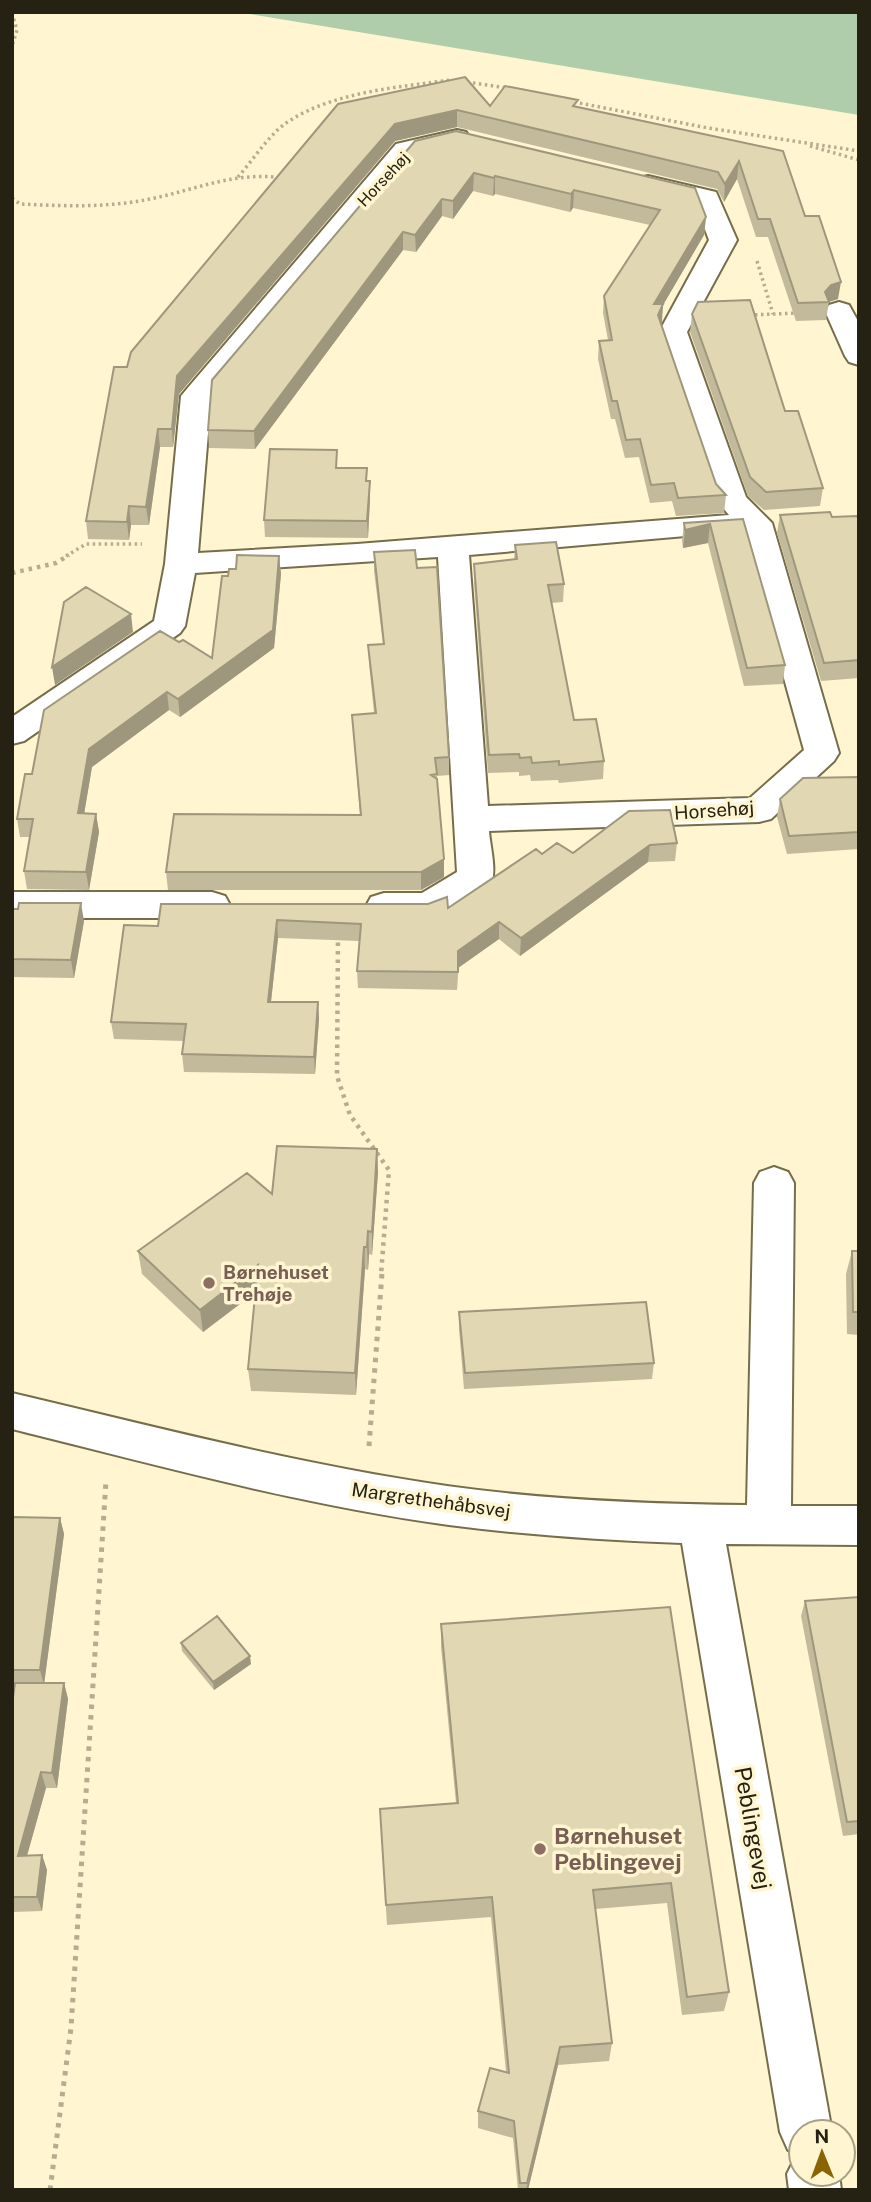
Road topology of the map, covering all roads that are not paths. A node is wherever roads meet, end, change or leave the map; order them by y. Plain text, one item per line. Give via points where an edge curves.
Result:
1 (482, 144) edge
2 (627, 179) edge
3 (839, 310) road end
4 (859, 356) edge
5 (769, 522) junction
6 (453, 545) junction
7 (181, 554) junction
8 (12, 733) edge
9 (471, 819) junction
10 (12, 905) edge
11 (243, 905) edge
12 (338, 906) edge
13 (774, 1183) dead end
14 (12, 1411) edge
15 (701, 1524) junction
16 (769, 1524) junction
17 (859, 1526) edge
18 (804, 2118) edge

1 - 7 street, Horsehøj via 456,138 405,150 196,396
2 - 5 street via 706,198 723,240 673,332 732,500
3 - 4 street
5 - 6 street
5 - 9 street, Horsehøj via 822,754 759,810
6 - 7 street via 357,554
6 - 9 street
7 - 8 street, Horsehøj via 169,626
9 - 12 street via 475,878 428,906
10 - 11 street
13 - 16 street
14 - 15 street, Margrethehåbsvej via 365,1492 510,1513
15 - 16 street, Margrethehåbsvej
15 - 18 street, Peblingevej
16 - 17 street, Margrethehåbsvej

